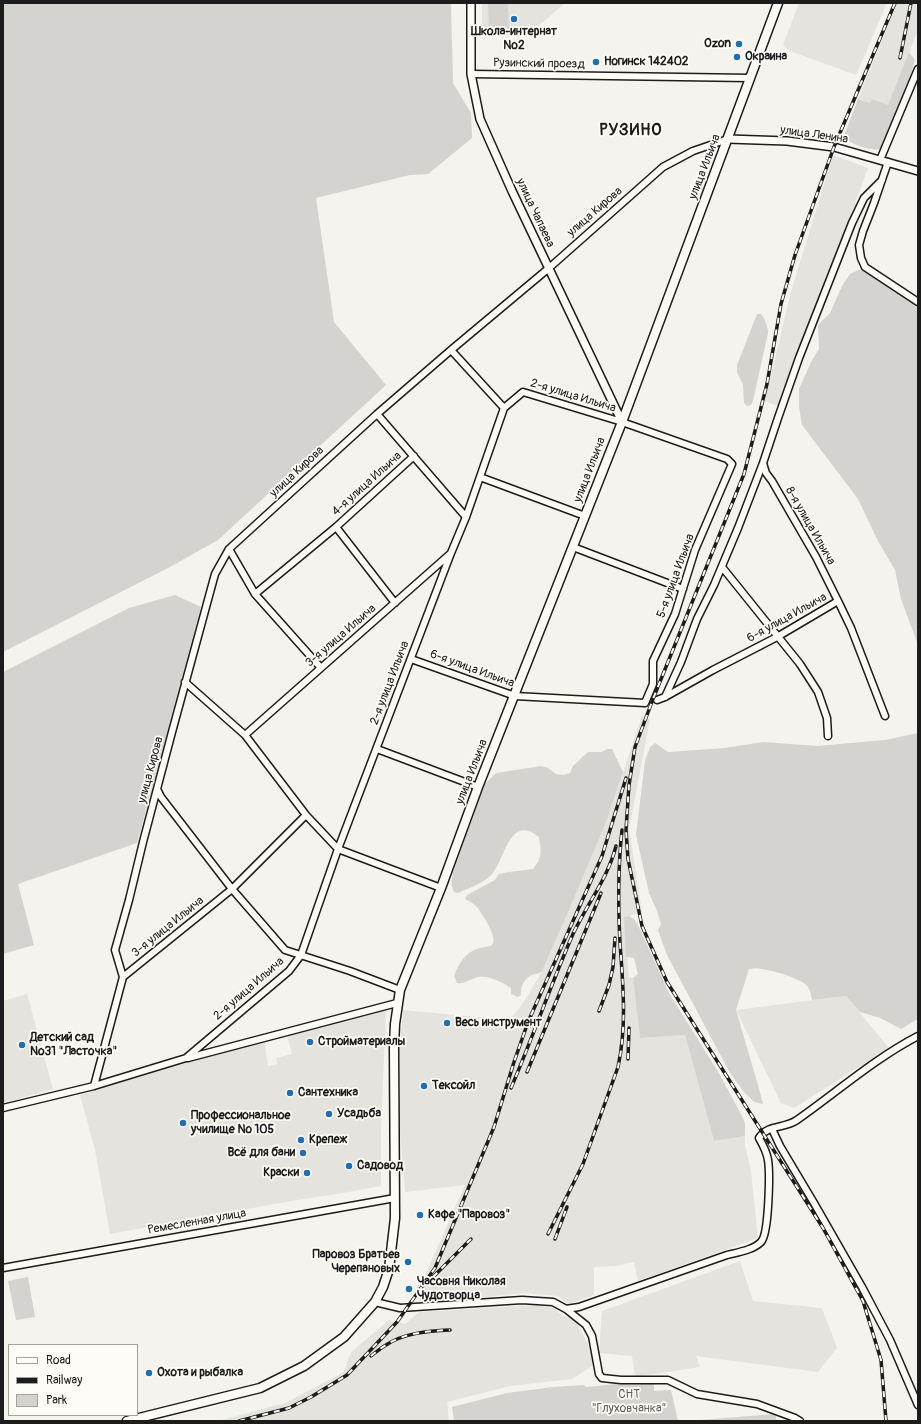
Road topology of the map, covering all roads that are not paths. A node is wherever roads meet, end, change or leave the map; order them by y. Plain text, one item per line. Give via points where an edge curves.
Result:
1 (471, 3) edge
2 (778, 3) edge
3 (918, 69) edge
4 (471, 74) junction
5 (750, 78) junction
6 (728, 139) junction
7 (884, 161) junction
8 (918, 171) edge
9 (882, 180) junction
10 (549, 268) junction
11 (918, 302) edge
12 (451, 350) junction
13 (504, 408) junction
14 (377, 414) junction
15 (622, 422) junction
16 (414, 456) junction
17 (727, 459) joint
18 (763, 463) junction
19 (480, 477) junction
20 (585, 516) junction
21 (466, 517) junction
22 (336, 527) junction
23 (573, 547) junction
24 (229, 549) junction
25 (452, 553) junction
26 (722, 567) junction
27 (683, 589) junction
28 (255, 594) junction
29 (838, 601) junction
30 (395, 603) junction
31 (777, 637) junction
32 (411, 659) junction
33 (321, 668) junction
34 (186, 682) junction
35 (515, 696) junction
36 (665, 697) junction
37 (657, 700) dead end
38 (645, 703) joint
39 (885, 716) dead end
40 (245, 735) junction
41 (828, 736) dead end
42 (377, 749) junction
43 (478, 787) junction
44 (157, 789) junction
45 (306, 815) junction
46 (338, 849) junction
47 (441, 888) junction
48 (232, 889) junction
49 (301, 955) junction
50 (123, 977) junction
51 (400, 990) junction
52 (397, 1003) junction
53 (918, 1036) edge
54 (186, 1058) junction
55 (94, 1086) junction
56 (3, 1108) edge
57 (772, 1129) junction
58 (395, 1198) junction
59 (3, 1268) edge
60 (375, 1302) junction
61 (566, 1309) junction
62 (918, 1405) edge
63 (127, 1421) edge
64 (800, 1421) edge

1 - 4 street, улица Чапаева
2 - 5 main road, улица Ильича
3 - 7 street
4 - 5 street, Рузинский проезд
4 - 10 street, улица Чапаева via 480,119
5 - 6 main road, улица Ильича
6 - 7 street, улица Ленина via 787,141 834,147
6 - 10 street, улица Кирова via 693,151 663,167
6 - 15 main road, улица Ильича
7 - 8 street, улица Ленина
7 - 9 street
9 - 11 street via 859,245 861,258 865,267
9 - 18 street via 864,198 852,223 797,365
10 - 12 street, улица Кирова
10 - 15 street, улица Чапаева
12 - 13 street
12 - 14 street, улица Кирова
13 - 15 street, 2-я улица Ильича via 523,392
13 - 19 street, 2-я улица Ильича
14 - 16 street, 4-я улица Ильича
14 - 24 street, улица Кирова
15 - 17 street, 2-я улица Ильича
15 - 20 main road, улица Ильича
16 - 21 street, 4-я улица Ильича
16 - 22 street, 4-я улица Ильича
17 - 27 street, 5-я улица Ильича via 732,464 696,550
18 - 26 street
18 - 29 street, 8-я улица Ильича via 766,473 816,557
19 - 20 street
19 - 21 street, 2-я улица Ильича
20 - 23 main road, улица Ильича
21 - 25 street, 2-я улица Ильича
22 - 28 street, 4-я улица Ильича
22 - 30 street, 4-я улица Ильича
23 - 27 street
23 - 35 main road, улица Ильича
24 - 28 street
24 - 34 street, улица Кирова via 215,574
25 - 30 street, 3-я улица Ильича
25 - 32 street, 2-я улица Ильича
26 - 31 street
26 - 36 street via 697,619
27 - 38 street, 5-я улица Ильича via 654,661 653,684
28 - 33 street
29 - 31 street, 6-я улица Ильича
29 - 39 street, 6-я улица Ильича
30 - 33 street, 3-я улица Ильича
31 - 36 street, 6-я улица Ильича
31 - 41 street via 800,664 818,692 826,718
32 - 35 street, 6-я улица Ильича
32 - 42 street, 2-я улица Ильича
33 - 40 street, 3-я улица Ильича
34 - 40 street
34 - 44 street, улица Кирова
35 - 38 street, 6-я улица Ильича
35 - 43 main road, улица Ильича
36 - 37 street, 6-я улица Ильича
40 - 45 street
42 - 43 street
42 - 46 street, 2-я улица Ильича
43 - 47 main road, улица Ильича
44 - 48 street
44 - 50 street, улица Кирова via 115,950
45 - 46 street
45 - 48 street, 3-я улица Ильича
46 - 47 street
46 - 49 street, 2-я улица Ильича
47 - 51 main road, улица Ильича
48 - 49 street via 285,950
48 - 50 street, 3-я улица Ильича
49 - 51 street
49 - 54 street, 2-я улица Ильича via 289,971
50 - 55 street
51 - 52 main road, улица Ильича
52 - 54 street
52 - 58 main road, улица Ильича via 394,1047
53 - 57 street via 898,1047 794,1122
54 - 55 street, 2-я улица Ильича
55 - 56 street, 2-я улица Ильича
57 - 61 street via 764,1131 759,1138 768,1161 769,1196 766,1230 762,1241 752,1248
57 - 62 street via 865,1292 903,1368
58 - 59 street, Ремесленная улица
58 - 60 main road, улица Ильича via 389,1269
60 - 61 street via 400,1308 522,1300 553,1302
60 - 63 main road, улица Ильича via 344,1336 310,1362 260,1388
61 - 64 street via 586,1325 592,1336 602,1378 668,1380 697,1394 757,1404

